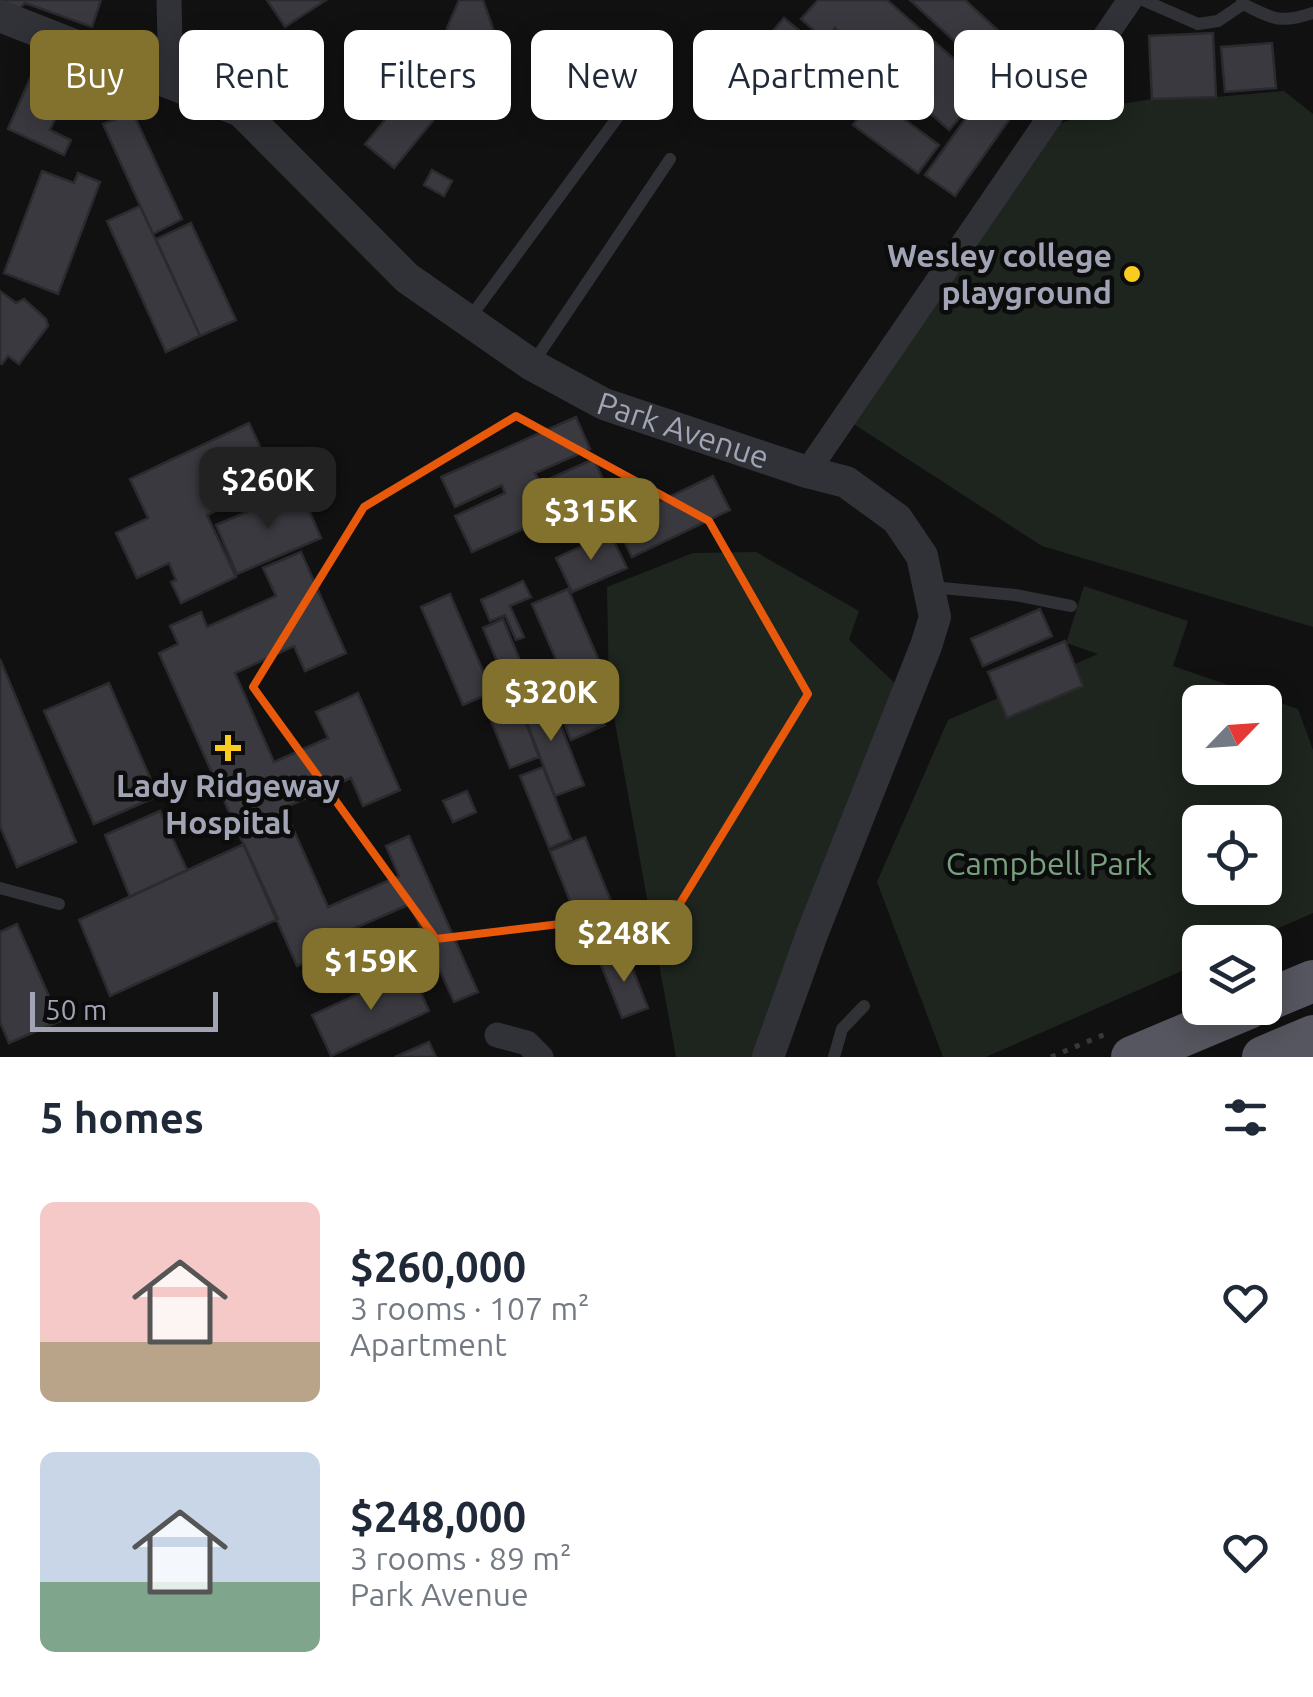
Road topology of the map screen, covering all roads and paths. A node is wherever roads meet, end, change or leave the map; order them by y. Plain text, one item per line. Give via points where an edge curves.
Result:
1 (169, 0) edge
2 (1130, 0) edge
3 (1143, 0) edge
4 (1242, 2) edge
5 (1313, 13) edge
6 (0, 16) edge
7 (171, 84) junction
8 (616, 120) edge
9 (670, 159) dead end
10 (468, 322) junction
11 (532, 366) junction
12 (807, 472) junction
13 (930, 586) junction
14 (1071, 606) dead end
15 (0, 888) edge
16 (59, 904) dead end
17 (1313, 981) edge
18 (1282, 994) edge
19 (864, 1006) dead end
20 (1209, 1025) edge
21 (496, 1034) dead end
22 (1313, 1036) edge
23 (541, 1057) edge
24 (768, 1057) edge
25 (834, 1057) edge
26 (1132, 1057) edge
27 (1263, 1057) edge

1 - 7 street
2 - 12 street
3 - 4 lane via 1198,24 1218,22
4 - 5 lane via 1272,19
6 - 7 street, Park Avenue
7 - 10 street, Park Avenue via 241,110 407,278
8 - 10 lane
9 - 11 lane
10 - 11 street, Park Avenue
11 - 12 street, Park Avenue via 604,404
12 - 13 street, Park Avenue via 846,482 898,519 922,556
13 - 14 lane
13 - 24 street, Park Avenue via 936,617
15 - 16 lane
17 - 18 highway
19 - 25 lane via 842,1029
20 - 26 highway
21 - 23 street via 527,1043
22 - 27 highway

